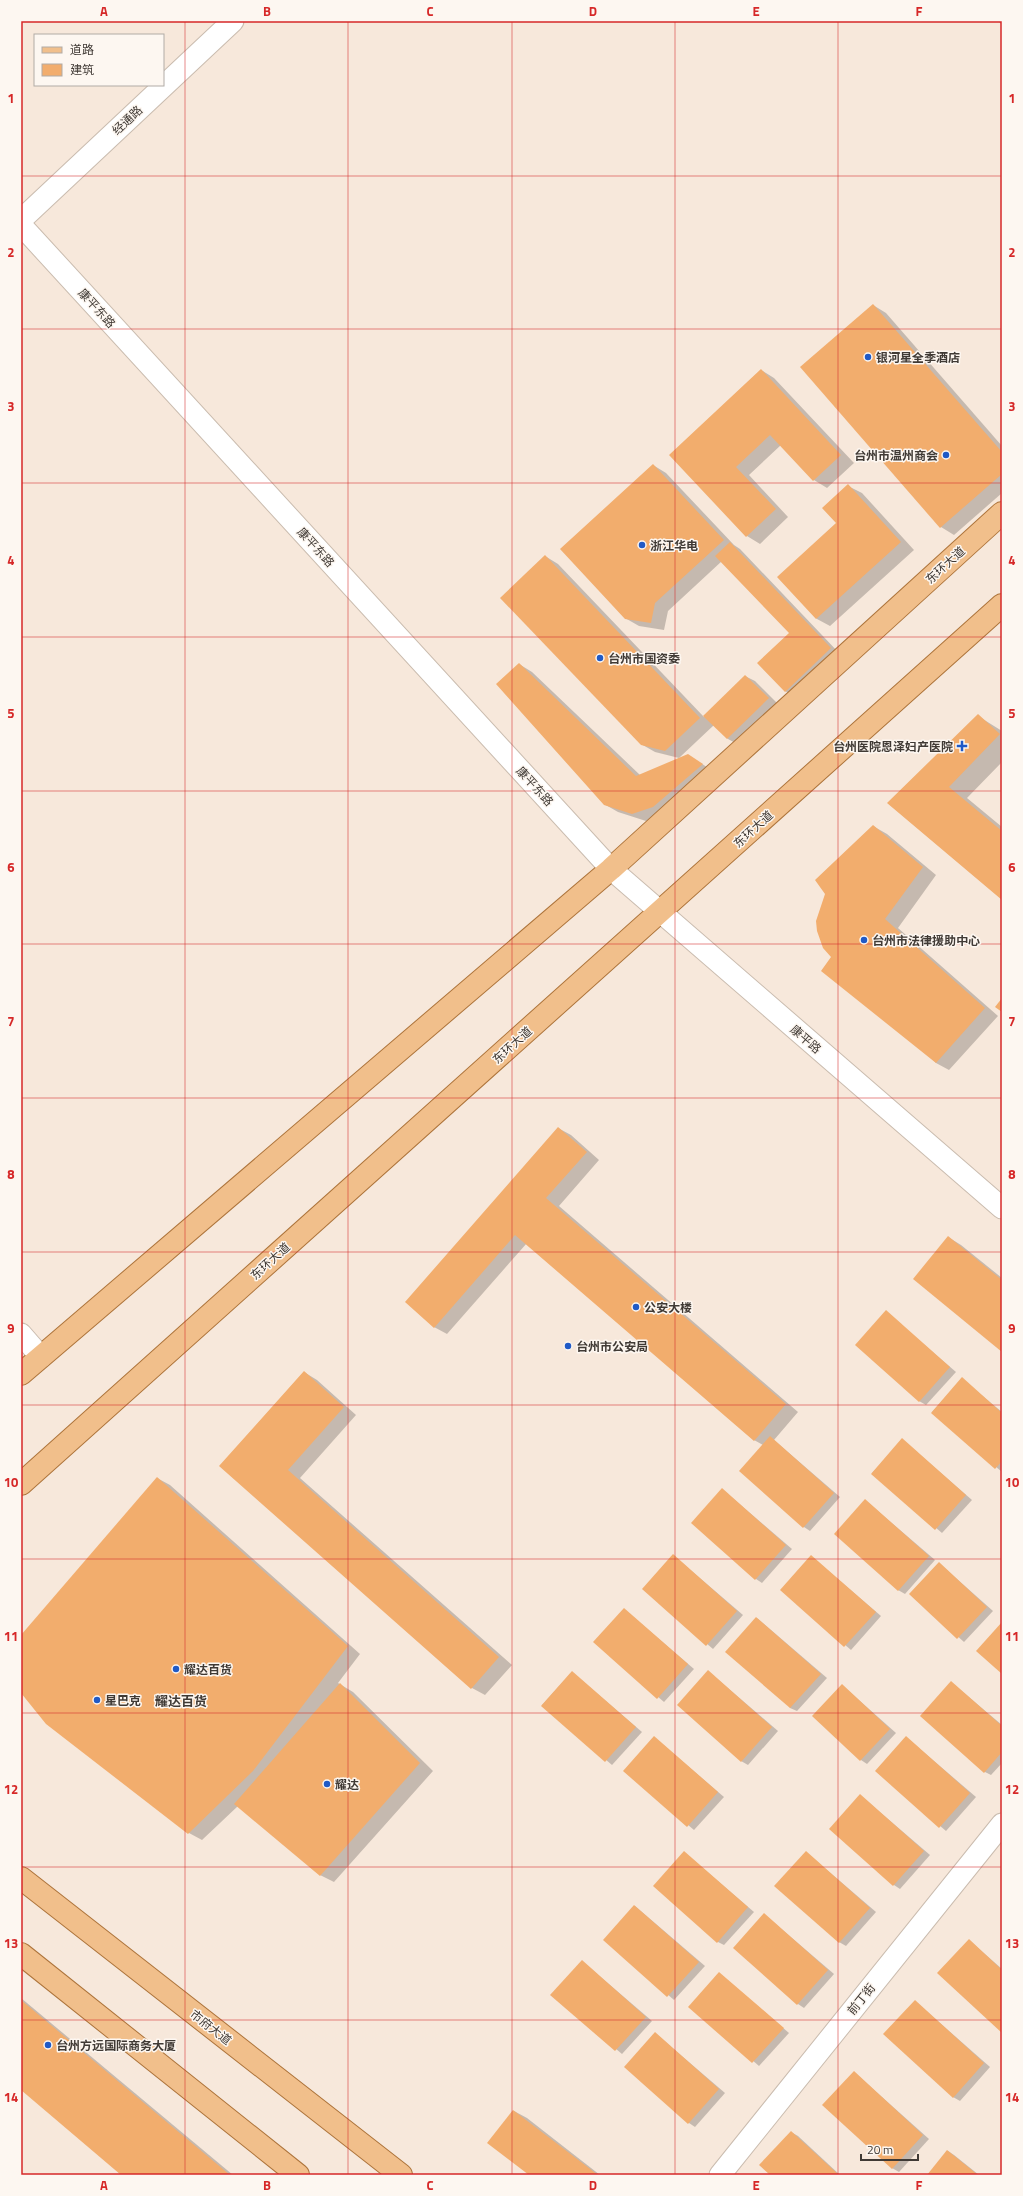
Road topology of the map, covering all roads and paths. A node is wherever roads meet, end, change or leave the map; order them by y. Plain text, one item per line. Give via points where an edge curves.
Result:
1 (233, 21) edge
2 (164, 86) edge
3 (164, 86) edge
4 (21, 220) edge
5 (21, 225) edge
6 (1002, 513) edge
7 (1002, 605) edge
8 (611, 869) junction
9 (660, 912) junction
10 (1002, 1208) edge
11 (21, 1334) edge
12 (41, 1357) junction
13 (21, 1374) edge
14 (21, 1484) edge
15 (1002, 1824) edge
16 (21, 1878) edge
17 (21, 1954) edge
18 (298, 2175) edge
19 (401, 2175) edge
20 (720, 2175) edge

1 - 2 street, 经通路
3 - 4 street, 经通路
5 - 8 street, 康平东路
6 - 8 main road, 东环大道
7 - 9 main road, 东环大道
8 - 9 street, 康平路
8 - 12 main road, 东环大道
9 - 10 street, 康平路
9 - 14 main road, 东环大道
11 - 12 street
12 - 13 main road, 东环大道
15 - 20 street, 前丁街
16 - 19 main road, 市府大道
17 - 18 main road

